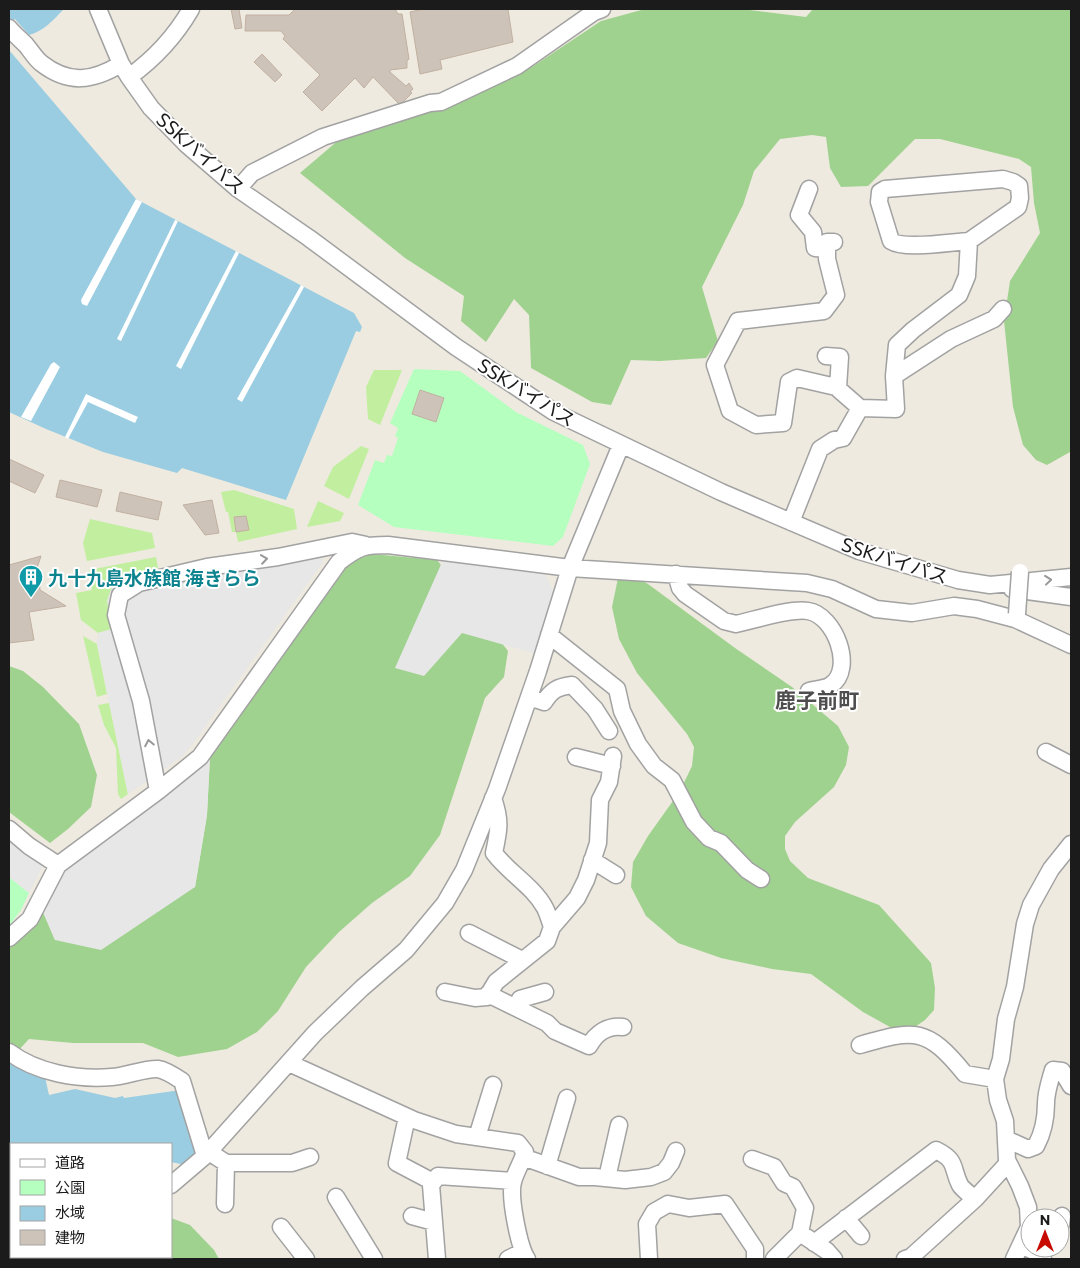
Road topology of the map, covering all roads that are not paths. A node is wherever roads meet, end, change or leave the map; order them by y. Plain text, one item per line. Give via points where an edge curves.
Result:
1 (98, 9) edge
2 (192, 9) edge
3 (602, 9) edge
4 (9, 28) edge
5 (125, 70) junction
6 (238, 189) junction
7 (809, 189) dead end
8 (969, 241) junction
9 (1002, 309) dead end
10 (826, 356) dead end
11 (894, 376) junction
12 (838, 388) junction
13 (860, 408) junction
14 (621, 445) junction
15 (791, 522) junction
16 (368, 545) junction
17 (312, 550) junction
18 (339, 562) junction
19 (570, 568) junction
20 (1020, 572) dead end
21 (676, 574) junction
22 (1071, 578) edge
23 (990, 585) junction
24 (1071, 597) edge
25 (1016, 617) junction
26 (549, 636) junction
27 (1071, 645) edge
28 (809, 691) dead end
29 (529, 697) junction
30 (609, 731) dead end
31 (1046, 752) dead end
32 (576, 757) dead end
33 (1071, 765) edge
34 (158, 791) junction
35 (493, 798) junction
36 (9, 829) edge
37 (1071, 844) edge
38 (592, 860) junction
39 (58, 865) junction
40 (616, 875) dead end
41 (761, 879) dead end
42 (552, 927) junction
43 (469, 933) dead end
44 (9, 938) edge
45 (522, 960) junction
46 (491, 990) junction
47 (445, 992) dead end
48 (545, 992) dead end
49 (623, 1027) dead end
50 (860, 1045) dead end
51 (9, 1052) edge
52 (289, 1063) junction
53 (994, 1079) junction
54 (493, 1085) dead end
55 (1071, 1086) edge
56 (567, 1098) dead end
57 (407, 1117) junction
58 (619, 1125) dead end
59 (476, 1137) junction
60 (1006, 1139) junction
61 (676, 1151) dead end
62 (207, 1154) junction
63 (523, 1157) junction
64 (752, 1159) dead end
65 (226, 1163) junction
66 (304, 1163) dead end
67 (1008, 1163) junction
68 (546, 1166) junction
69 (174, 1178) edge
70 (607, 1178) junction
71 (433, 1182) junction
72 (513, 1182) junction
73 (336, 1197) dead end
74 (975, 1198) junction
75 (225, 1204) dead end
76 (1028, 1208) edge
77 (412, 1216) dead end
78 (846, 1218) junction
79 (434, 1222) junction
80 (280, 1227) dead end
81 (800, 1233) junction
82 (861, 1236) dead end
83 (814, 1243) junction
84 (519, 1257) edge
85 (306, 1259) edge
86 (374, 1259) edge
87 (437, 1259) edge
88 (649, 1259) edge
89 (755, 1259) edge
90 (774, 1259) edge
91 (834, 1259) edge
92 (905, 1259) edge

1 - 5 street, SSKバイパス
2 - 5 street via 145,65
3 - 6 street via 517,66 441,102 323,137 252,173
4 - 5 street via 40,62 70,78 88,78
5 - 6 street, SSKバイパス via 151,108
6 - 14 street, SSKバイパス via 456,347 554,412
7 - 12 street via 799,215 813,232 815,248 831,246 827,259 836,295 824,311 738,321 715,365 730,411 756,425 783,423 789,382 796,378
8 - 8 street via 1018,207 1019,186 1003,179 880,192 879,202 891,241 896,244
8 - 11 street via 967,276 959,295 897,345
9 - 11 street via 994,319 951,339
10 - 12 street via 840,356
11 - 13 street via 896,409
12 - 13 street
13 - 15 street via 843,438 820,449
14 - 15 street, SSKバイパス
14 - 19 street
15 - 23 street, SSKバイパス via 859,551 958,580
16 - 17 street via 352,542
16 - 18 street
16 - 19 street
17 - 18 street
34 -> 17 street via 141,701 116,615 120,595 139,583 198,569
18 - 34 street via 200,757
19 - 21 street
19 - 26 street
20 - 25 street, bridge
21 - 25 street via 806,584 832,589 876,609 912,614 954,606
21 - 28 street via 685,594 731,624 795,611 822,616 830,624 841,648 842,664 831,685
23 -> 22 street, SSKバイパス
23 - 24 street
25 - 27 street
26 - 29 street
26 - 41 street via 617,689 622,711 638,744 654,766 672,780 694,822
29 - 30 street via 544,702 551,692 572,685 595,709
29 - 35 street
31 - 33 street
32 - 38 street via 612,761 609,782 600,800 598,843
34 - 39 street
35 - 42 street via 499,816 494,853 527,885 545,908
35 - 52 street via 464,870 444,903 406,950 315,1033
36 - 39 street
37 - 53 street via 1051,868 1031,905 1006,1019 1001,1059
38 - 40 street
38 - 42 street via 577,898
39 - 44 street via 30,919
42 - 45 street via 547,941
43 - 45 street
45 - 46 street
46 - 47 street via 487,997 475,998
46 - 48 street via 524,1001
46 - 49 street via 555,1031 589,1046 594,1036 614,1026
50 - 53 street via 891,1036 922,1036 933,1040 965,1074
51 - 62 street via 22,1062 84,1078 159,1069 182,1081
52 - 57 street
52 - 62 street
53 - 60 street via 1006,1121
54 - 59 street
55 - 60 street via 1062,1071 1053,1070 1047,1110 1036,1146 1028,1149
56 - 68 street
57 - 59 street via 456,1134
57 - 71 street via 397,1163
58 - 70 street
59 - 63 street via 518,1144 525,1152
60 - 67 street
61 - 70 street via 664,1172 625,1180
62 - 65 street
62 - 69 street
63 - 68 street
63 - 72 street
64 - 81 street via 774,1167 784,1183 793,1187 805,1208
65 - 66 street
65 - 75 street
67 - 74 street
67 - 76 street
68 - 70 street via 579,1178
71 - 72 street via 438,1176
71 - 79 street
72 - 84 street via 512,1201
73 - 86 street
74 - 78 street via 961,1186 954,1164 947,1155 936,1150
74 - 92 street
77 - 79 street
78 - 82 street
78 - 83 street
79 - 87 street
80 - 85 street
81 - 83 street
81 - 90 street
83 - 91 street
88 - 89 street via 646,1224 654,1212 668,1204 689,1208 725,1204 755,1249

